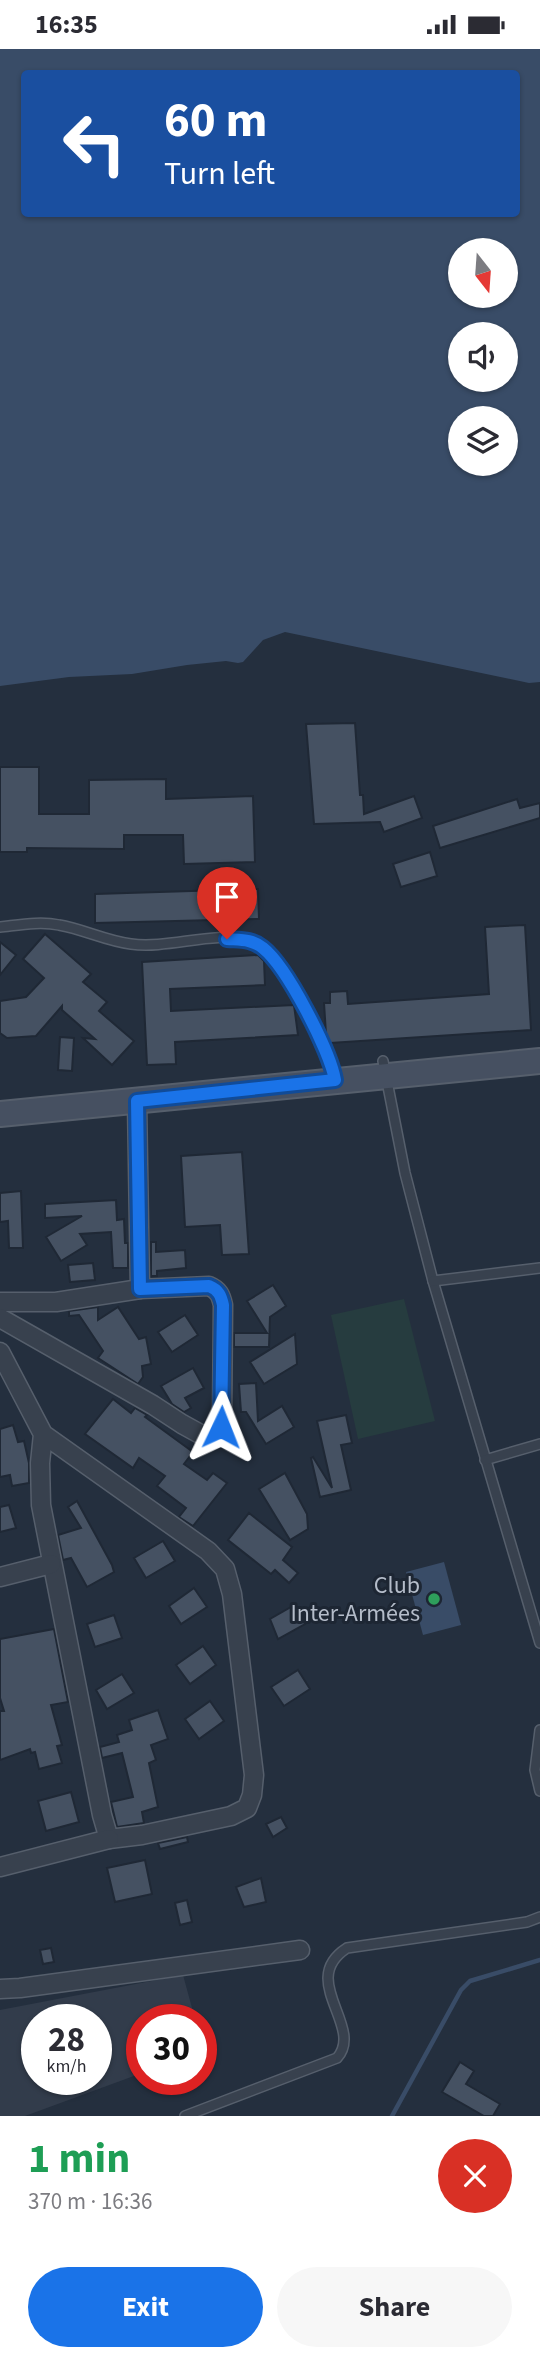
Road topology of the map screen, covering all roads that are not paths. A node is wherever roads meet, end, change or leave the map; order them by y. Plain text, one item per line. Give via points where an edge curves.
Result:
1 (0, 927) edge
2 (540, 1046) edge
3 (540, 1061) edge
4 (384, 1069) junction
5 (334, 1073) junction
6 (123, 1096) junction
7 (0, 1097) edge
8 (0, 1114) edge
9 (540, 1268) edge
10 (433, 1281) junction
11 (140, 1289) junction
12 (0, 1302) edge
13 (0, 1318) edge
14 (0, 1352) edge
15 (43, 1434) junction
16 (540, 1444) edge
17 (485, 1460) junction
18 (51, 1564) junction
19 (0, 1577) edge
20 (540, 1643) edge
21 (540, 1730) edge
22 (540, 1791) edge
23 (109, 1839) junction
24 (0, 1867) edge
25 (540, 1917) edge
26 (300, 1950) dead end
27 (0, 1989) edge
28 (185, 2116) edge

1 - 5 lane via 60,925 131,944 249,940 274,960 302,1004
2 - 4 main road
3 - 4 main road
4 - 5 main road
4 - 10 lane
5 - 6 main road
6 - 7 main road
6 - 8 main road
6 - 11 street
9 - 10 lane
10 - 17 lane
11 - 12 street via 57,1301
11 - 13 street via 209,1286 220,1295 222,1424 215,1434 202,1434 182,1424
14 - 15 street
15 - 18 street via 41,1505
15 - 23 street via 208,1551 225,1569 232,1594 254,1775 247,1808 231,1816
16 - 17 lane
17 - 20 lane
18 - 19 street
18 - 23 street
21 - 22 lane via 535,1770
23 - 24 street
25 - 28 lane via 347,1948 335,1958 328,1979 345,2041 342,2053
26 - 27 street

